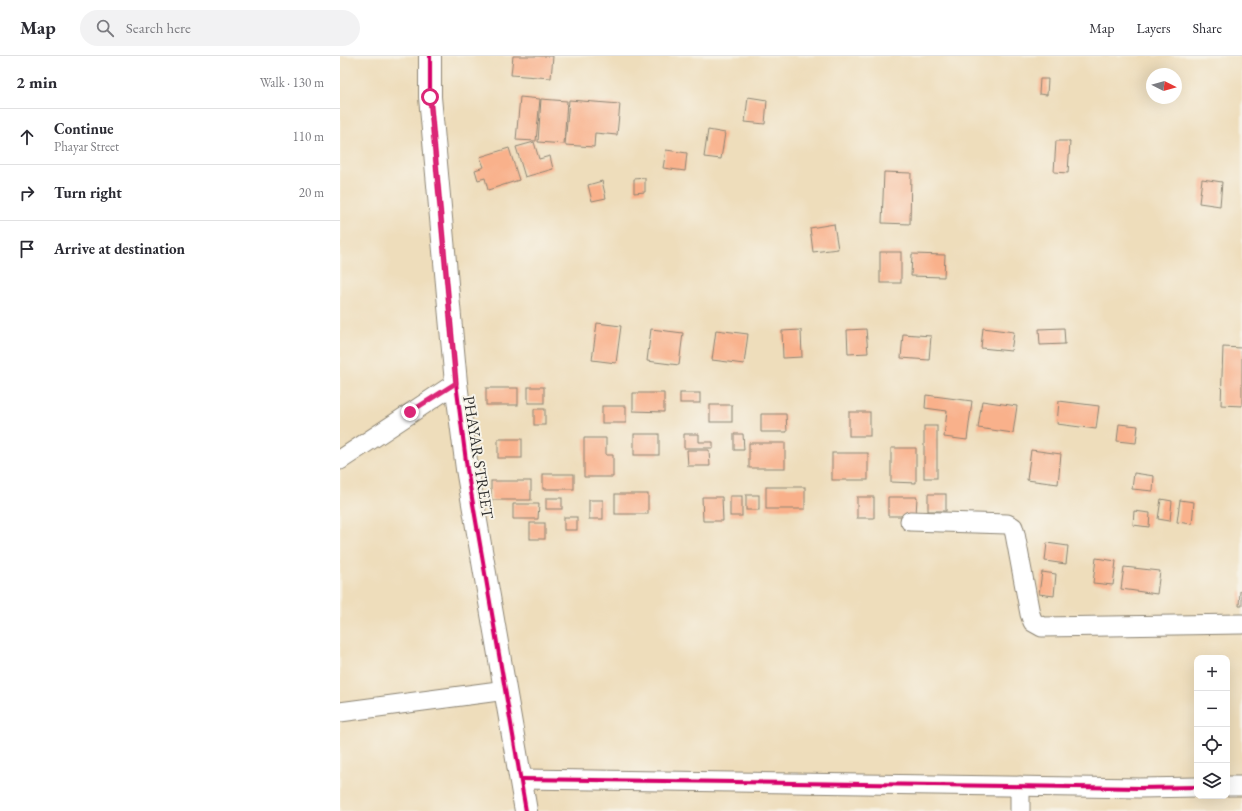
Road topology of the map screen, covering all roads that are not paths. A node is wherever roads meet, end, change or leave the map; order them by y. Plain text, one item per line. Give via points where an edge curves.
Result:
1 (430, 56) edge
2 (456, 383) junction
3 (340, 460) edge
4 (910, 521) dead end
5 (1242, 624) edge
6 (506, 690) junction
7 (340, 712) edge
8 (522, 779) junction
9 (1020, 786) junction
10 (1230, 786) edge
11 (1242, 786) edge
12 (1194, 787) edge
13 (526, 811) edge
14 (1020, 811) edge

1 - 2 street, PHAYAR STREET via 430,97
2 - 3 street
2 - 6 street, PHAYAR STREET via 467,469
4 - 5 street via 1007,524 1013,527 1030,614 1033,622 1042,627
6 - 7 street
6 - 8 street, PHAYAR STREET
8 - 9 street
8 - 13 street, PHAYAR STREET
9 - 12 street
9 - 14 street
10 - 11 street

